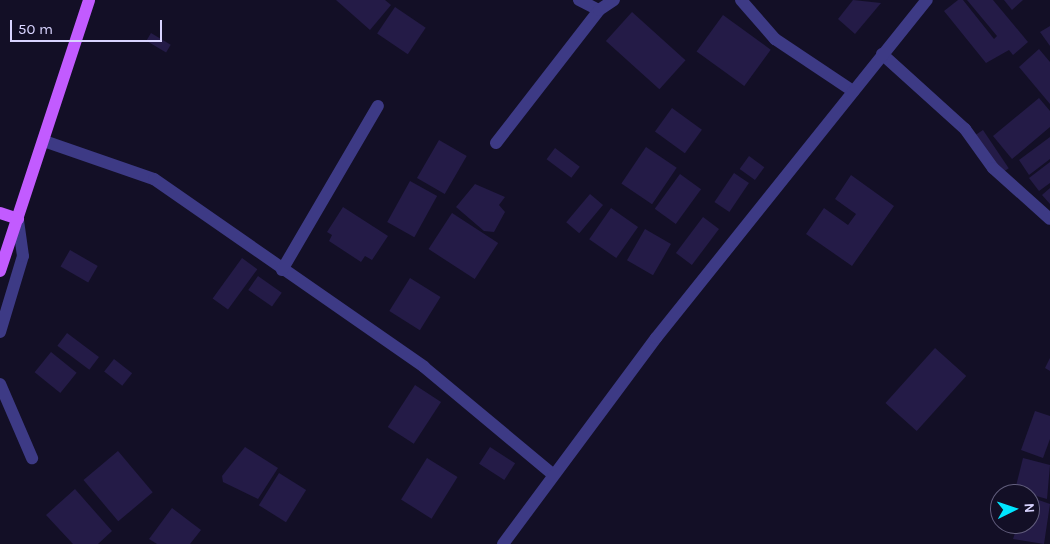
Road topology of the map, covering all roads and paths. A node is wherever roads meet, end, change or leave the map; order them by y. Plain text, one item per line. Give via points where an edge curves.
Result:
1 (89, 0) edge
2 (579, 0) edge
3 (614, 0) edge
4 (741, 0) edge
5 (927, 0) edge
6 (598, 10) junction
7 (882, 54) junction
8 (853, 91) junction
9 (378, 106) dead end
10 (44, 141) junction
11 (496, 143) dead end
12 (0, 213) edge
13 (18, 219) junction
14 (1050, 219) edge
15 (282, 270) junction
16 (0, 271) edge
17 (0, 332) edge
18 (0, 384) edge
19 (32, 458) dead end
20 (551, 474) junction
21 (503, 544) edge

1 - 10 main road
2 - 6 street
3 - 6 street
4 - 8 street via 775,39
5 - 7 street
6 - 11 street
7 - 8 street
7 - 14 street via 965,129 993,168
8 - 20 street
9 - 15 street
10 - 13 main road
10 - 15 street via 154,179
12 - 13 main road
13 - 16 main road
13 - 17 street via 23,256
15 - 20 street via 424,367
18 - 19 street
20 - 21 street

